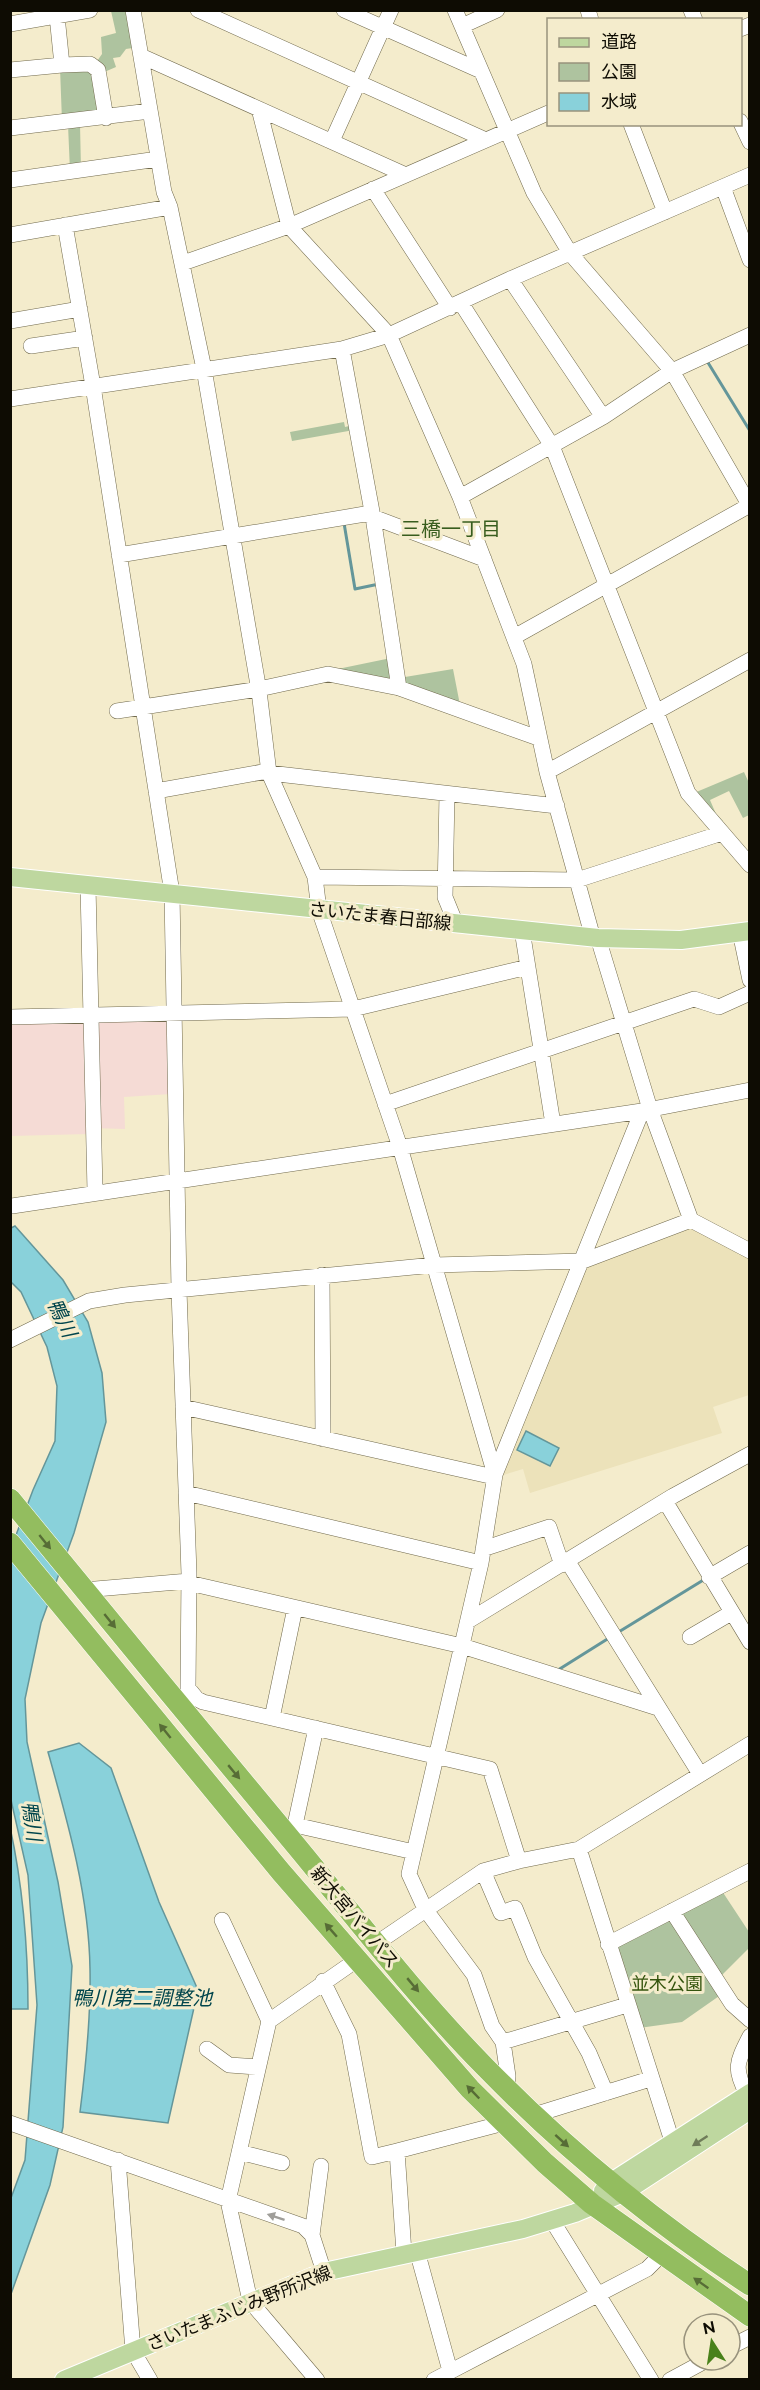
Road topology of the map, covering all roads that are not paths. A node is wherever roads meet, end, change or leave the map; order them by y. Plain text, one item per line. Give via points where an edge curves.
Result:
1 (90, 10) edge
2 (133, 10) edge
3 (198, 10) edge
4 (344, 10) edge
5 (391, 10) edge
6 (455, 10) edge
7 (497, 10) edge
8 (57, 16) junction
9 (10, 24) edge
10 (462, 26) junction
11 (383, 28) junction
12 (141, 56) junction
13 (62, 65) junction
14 (10, 70) edge
15 (481, 71) junction
16 (358, 83) junction
17 (259, 109) junction
18 (150, 111) junction
19 (547, 113) edge
20 (106, 118) junction
21 (742, 123) edge
22 (632, 126) edge
23 (10, 128) edge
24 (505, 131) junction
25 (486, 140) junction
26 (332, 141) junction
27 (750, 142) edge
28 (158, 159) junction
29 (406, 175) junction
30 (750, 175) edge
31 (10, 180) edge
32 (723, 187) junction
33 (373, 189) junction
34 (170, 207) junction
35 (665, 212) junction
36 (65, 225) junction
37 (289, 226) junction
38 (10, 235) edge
39 (570, 253) junction
40 (750, 260) edge
41 (183, 263) junction
42 (510, 279) junction
43 (455, 306) junction
44 (80, 309) junction
45 (10, 321) edge
46 (389, 335) junction
47 (750, 336) edge
48 (85, 338) junction
49 (31, 346) dead end
50 (342, 349) junction
51 (204, 369) junction
52 (672, 371) junction
53 (93, 386) junction
54 (10, 399) edge
55 (603, 417) junction
56 (552, 446) junction
57 (460, 497) junction
58 (749, 505) edge
59 (373, 517) junction
60 (232, 536) junction
61 (118, 555) junction
62 (484, 559) junction
63 (607, 585) junction
64 (514, 638) junction
65 (750, 660) edge
66 (399, 688) junction
67 (259, 689) junction
68 (142, 707) junction
69 (117, 711) dead end
70 (656, 711) junction
71 (538, 738) junction
72 (269, 772) junction
73 (547, 772) junction
74 (156, 791) junction
75 (447, 794) junction
76 (557, 806) junction
77 (722, 833) junction
78 (750, 865) edge
79 (10, 877) edge
80 (315, 877) junction
81 (445, 879) junction
82 (577, 880) junction
83 (88, 886) junction
84 (172, 893) junction
85 (318, 910) junction
86 (456, 924) junction
87 (522, 930) junction
88 (745, 932) edge
89 (596, 938) junction
90 (528, 968) junction
91 (750, 980) edge
92 (750, 993) edge
93 (353, 1009) junction
94 (173, 1014) junction
95 (91, 1016) junction
96 (10, 1017) edge
97 (624, 1024) junction
98 (541, 1052) junction
99 (750, 1090) edge
100 (385, 1104) junction
101 (646, 1110) junction
102 (553, 1124) junction
103 (400, 1147) junction
104 (176, 1180) junction
105 (95, 1191) junction
106 (12, 1206) dead end
107 (691, 1220) junction
108 (750, 1251) edge
109 (583, 1261) junction
110 (434, 1265) junction
111 (322, 1275) junction
112 (179, 1290) junction
113 (10, 1340) edge
114 (183, 1407) junction
115 (323, 1438) junction
116 (750, 1454) edge
117 (494, 1477) junction
118 (186, 1494) junction
119 (665, 1501) junction
120 (14, 1504) edge
121 (10, 1544) edge
122 (750, 1553) edge
123 (482, 1556) junction
124 (565, 1563) junction
125 (709, 1577) junction
126 (189, 1582) junction
127 (79, 1583) junction
128 (295, 1608) junction
129 (731, 1613) junction
130 (468, 1621) junction
131 (690, 1637) dead end
132 (750, 1642) edge
133 (462, 1646) junction
134 (658, 1708) junction
135 (272, 1718) junction
136 (316, 1728) junction
137 (750, 1744) edge
138 (436, 1756) junction
139 (700, 1774) junction
140 (289, 1828) junction
141 (579, 1849) junction
142 (414, 1852) junction
143 (519, 1861) junction
144 (483, 1871) junction
145 (749, 1873) edge
146 (425, 1909) junction
147 (672, 1911) junction
148 (222, 1920) dead end
149 (377, 1943) junction
150 (608, 1944) junction
151 (348, 1966) dead end
152 (323, 1981) junction
153 (627, 2005) junction
154 (750, 2020) edge
155 (268, 2021) junction
156 (572, 2022) junction
157 (750, 2037) edge
158 (503, 2042) junction
159 (207, 2049) dead end
160 (258, 2067) junction
161 (650, 2079) junction
162 (507, 2089) junction
163 (606, 2093) junction
164 (749, 2099) edge
165 (534, 2115) junction
166 (504, 2123) junction
167 (12, 2125) edge
168 (672, 2141) junction
169 (397, 2151) junction
170 (239, 2152) junction
171 (118, 2160) junction
172 (282, 2163) dead end
173 (321, 2166) dead end
174 (617, 2188) junction
175 (228, 2201) junction
176 (592, 2204) junction
177 (553, 2222) junction
178 (312, 2235) junction
179 (411, 2252) junction
180 (662, 2255) junction
181 (324, 2272) junction
182 (750, 2285) edge
183 (597, 2296) junction
184 (250, 2301) junction
185 (750, 2316) edge
186 (134, 2351) junction
187 (450, 2371) junction
188 (684, 2372) edge
189 (64, 2379) edge
190 (150, 2379) edge
191 (317, 2379) edge
192 (434, 2379) edge
193 (651, 2379) edge
194 (670, 2379) edge

1 - 8 street
2 - 12 street
3 - 16 street
4 - 11 street
5 - 11 street
6 - 10 street
7 - 10 street
8 - 9 street
8 - 13 street
10 - 15 street
11 - 15 street
11 - 16 street
12 - 17 street
12 - 18 street
13 - 14 street
13 - 20 street via 90,64 98,70
15 - 24 street
16 - 25 street
16 - 26 street
17 - 26 street
17 - 37 street
18 - 20 street
18 - 28 street
19 - 24 street
20 - 23 street
21 - 27 street
22 - 35 street
24 - 25 street
24 - 39 street via 534,193
25 - 29 street
26 - 29 street
28 - 31 street
28 - 34 street
29 - 33 street
30 - 32 street
32 - 35 street
32 - 40 street
33 - 37 street
33 - 43 street
34 - 36 street
34 - 41 street
35 - 39 street
36 - 38 street
36 - 44 street
37 - 41 street
37 - 46 street
39 - 42 street
39 - 52 street
41 - 51 street
42 - 43 street
42 - 55 street
43 - 46 street
43 - 56 street
44 - 45 street
44 - 48 street
46 - 50 street
46 - 57 street
47 - 52 street
48 - 49 street
48 - 53 street
50 - 51 street
50 - 59 street
51 - 53 street
51 - 60 street
52 - 55 street
52 - 58 street
53 - 54 street
53 - 61 street
55 - 56 street
56 - 57 street
56 - 63 street
57 - 62 street
58 - 63 street
59 - 60 street via 365,514
59 - 62 street
59 - 66 street
60 - 61 street
60 - 67 street
61 - 68 street
62 - 64 street
63 - 64 street
63 - 70 street
64 - 71 street via 524,664
65 - 70 street
66 - 67 street via 328,674
66 - 71 street
67 - 68 street
67 - 72 street
68 - 69 street
68 - 74 street
70 - 73 street
70 - 77 street via 688,792
71 - 73 street
72 - 74 street
72 - 75 street
72 - 80 street
73 - 76 street
74 - 84 street
75 - 76 street
75 - 81 street
76 - 82 street
77 - 78 street
77 - 82 street
79 - 83 main road, さいたま春日部線
80 - 81 street
80 - 85 street
81 - 82 street
81 - 86 street via 445,897
82 - 89 street
83 - 84 main road, さいたま春日部線
83 - 95 street
84 - 85 main road, さいたま春日部線
84 - 94 street
85 - 86 main road, さいたま春日部線
85 - 93 street
86 - 87 main road, さいたま春日部線
87 - 89 main road, さいたま春日部線
87 - 90 street
88 - 89 main road, さいたま春日部線 via 681,940
88 - 91 street
89 - 97 street
90 - 93 street
90 - 98 street
92 - 97 street via 719,1007 694,999
93 - 94 street
93 - 100 street
94 - 95 street
94 - 104 street
95 - 96 street
95 - 105 street
97 - 98 street
97 - 101 street
98 - 100 street
98 - 102 street
99 - 101 street
100 - 103 street
101 - 102 street
101 - 107 street
101 - 109 street
102 - 103 street
103 - 104 street
103 - 110 street
104 - 105 street
104 - 112 street
105 - 106 street
107 - 108 street
107 - 109 street
109 - 110 street
109 - 117 street
110 - 111 street
110 - 117 street
111 - 112 street
111 - 115 street
112 - 113 street via 90,1301
112 - 114 street
114 - 115 street
114 - 118 street
115 - 117 street
116 - 119 street
117 - 123 street
118 - 123 street
118 - 126 street
119 - 124 street
119 - 125 street
120 -> 127 highway, 新大宮バイパス
166 -> 121 highway, 新大宮バイパス via 400,2011
122 - 125 street
123 - 124 street via 549,1527
123 - 130 street
124 - 130 street
124 - 134 street
125 - 129 street
126 - 127 street
126 - 128 street
126 - 135 street via 188,1688 203,1702
127 -> 140 highway, 新大宮バイパス
128 - 133 street
128 - 135 street
129 - 131 street
129 - 132 street
130 - 133 street
133 - 134 street
133 - 138 street
134 - 139 street
135 - 136 street
136 - 138 street
136 - 140 street
137 - 139 street
138 - 142 street
138 - 143 street via 490,1768
139 - 141 street
140 - 142 street
140 - 149 highway, 新大宮バイパス
141 - 143 street
141 - 150 street
142 - 146 street via 409,1874
143 - 144 street
144 - 146 street
144 - 156 street via 501,1913 515,1908 535,1957
145 - 147 street
146 - 149 street
146 - 158 street via 474,1975 492,2026
147 - 150 street
147 - 154 street via 732,2004
148 - 155 street
149 -> 162 highway, 新大宮バイパス
150 - 153 street
151 - 152 street
152 - 155 street
152 - 169 street via 349,2034 372,2157
153 - 156 street
153 - 161 street
155 - 160 street
156 - 158 street
156 - 163 street
157 - 164 street via 736,2067
158 - 162 street
159 - 160 street via 229,2065
160 - 170 street
161 - 163 street
161 - 168 street
162 - 165 highway, 新大宮バイパス
163 - 165 street
164 - 168 main road
164 -> 174 main road
165 -> 174 highway, 新大宮バイパス
166 - 169 street
166 - 176 highway, 新大宮バイパス
167 - 171 street
168 - 174 main road
169 - 179 street
170 - 172 street
170 - 175 street
171 - 175 street
171 - 186 street
173 - 178 street
174 - 176 main road
174 - 182 highway, 新大宮バイパス
178 -> 175 street via 303,2226
175 - 184 street
176 - 177 main road, さいたまふじみ野所沢線
176 - 180 highway, 新大宮バイパス
177 - 179 main road, さいたまふじみ野所沢線
177 - 183 street
178 - 181 street
179 - 181 main road, さいたまふじみ野所沢線
179 - 187 street
180 - 183 street via 647,2269
185 -> 180 highway, 新大宮バイパス
181 - 184 main road, さいたまふじみ野所沢線
183 - 187 street
183 - 193 street
184 - 186 main road, さいたまふじみ野所沢線
184 - 191 street
186 - 189 main road, さいたまふじみ野所沢線
186 - 190 street
187 - 192 street
188 - 194 street

